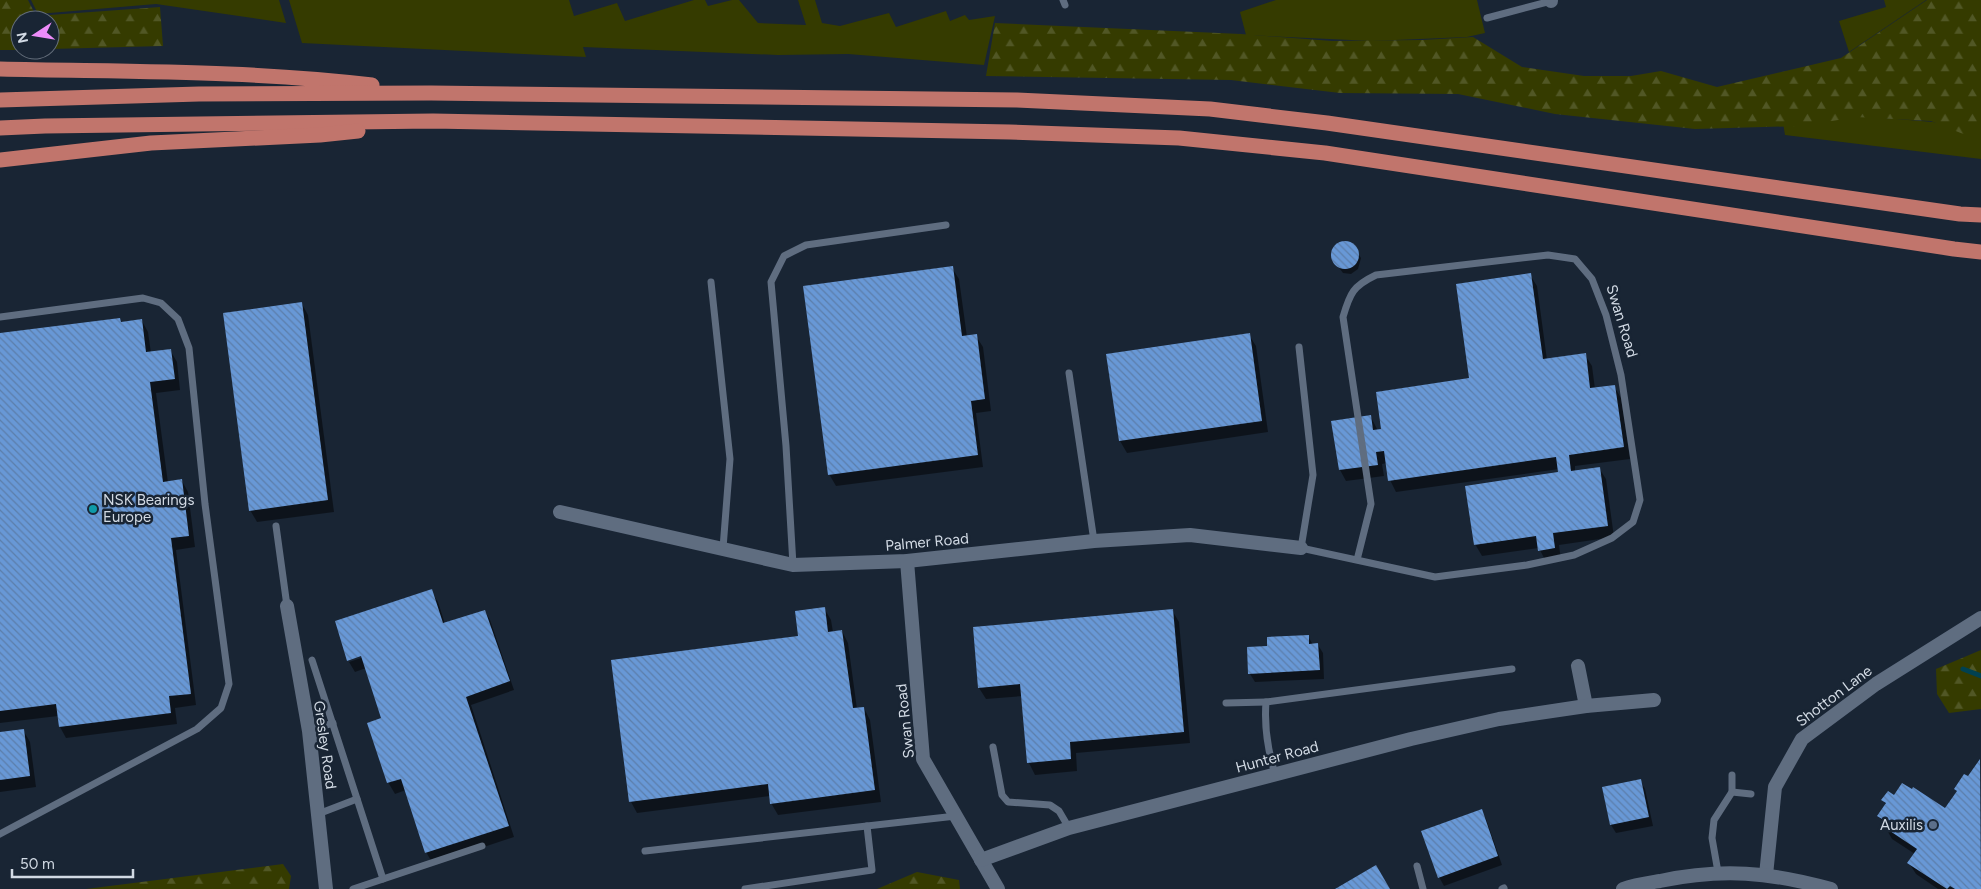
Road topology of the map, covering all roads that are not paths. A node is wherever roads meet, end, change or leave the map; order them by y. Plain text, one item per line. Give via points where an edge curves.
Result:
1 (1550, 0) edge
2 (1487, 18) dead end
3 (0, 69) edge
4 (431, 93) junction
5 (0, 100) edge
6 (434, 121) junction
7 (0, 128) edge
8 (0, 160) edge
9 (1981, 216) edge
10 (946, 225) dead end
11 (1981, 252) edge
12 (710, 282) dead end
13 (0, 317) edge
14 (1299, 348) dead end
15 (1069, 373) dead end
16 (560, 512) dead end
17 (276, 526) dead end
18 (1094, 540) junction
19 (723, 548) junction
20 (1301, 548) junction
21 (1357, 560) junction
22 (907, 561) junction
23 (793, 565) junction
24 (287, 606) joint
25 (1981, 618) edge
26 (312, 660) dead end
27 (1578, 666) dead end
28 (1512, 669) dead end
29 (1654, 700) dead end
30 (1266, 702) junction
31 (1226, 703) dead end
32 (1586, 706) junction
33 (333, 723) junction
34 (309, 731) junction
35 (993, 747) dead end
36 (1274, 774) junction
37 (1732, 775) dead end
38 (1732, 792) junction
39 (1752, 794) dead end
40 (357, 798) junction
41 (318, 814) junction
42 (956, 816) junction
43 (867, 826) junction
44 (1069, 828) junction
45 (0, 834) edge
46 (482, 846) dead end
47 (645, 851) dead end
48 (981, 860) junction
49 (1417, 866) dead end
50 (1718, 872) junction
51 (1766, 875) junction
52 (383, 879) junction
53 (326, 889) edge
54 (353, 889) edge
55 (744, 889) edge
56 (998, 889) edge
57 (1423, 889) edge
58 (1623, 889) edge
59 (1831, 889) edge

1 - 2 lane
3 - 4 highway via 318,78
4 - 5 highway via 189,94
4 - 9 highway via 1017,100 1210,109 1327,122
6 - 7 highway
6 - 8 highway via 320,135 150,143
6 - 11 highway via 1179,138 1325,153
10 - 23 lane via 806,245 784,256 771,282
12 - 19 lane via 730,459
13 - 45 lane via 143,298 161,302 178,319 188,348 229,684 221,708 197,728
14 - 20 lane via 1313,475
15 - 18 lane
16 - 19 street, Palmer Road
17 - 24 lane
18 - 20 street, Palmer Road via 1190,535
18 - 22 street, Palmer Road
19 - 23 street, Palmer Road
20 - 21 lane, Swan Road
21 - 21 lane, Swan Road via 1371,504 1343,317 1348,300 1359,283 1376,275 1539,256 1575,259 1592,279 1606,316 1621,375 1640,500 1633,522 1612,538 1574,555 1527,565 1435,577
22 - 23 street, Palmer Road
22 - 42 street, Swan Road via 923,759
24 - 34 street, Gresley Road
25 - 51 street, Shotton Lane via 1876,684 1802,739 1775,787
26 - 33 lane
27 - 32 street
28 - 30 lane
29 - 32 street, Hunter Road
30 - 31 lane
30 - 36 lane via 1264,718
32 - 36 street, Hunter Road via 1482,723
33 - 34 lane
33 - 40 lane
34 - 41 street, Gresley Road
35 - 44 lane via 1002,794 1008,802 1050,806 1059,811
36 - 44 street, Hunter Road
37 - 38 lane
38 - 39 lane
38 - 50 lane via 1714,820 1712,838
40 - 41 lane
40 - 52 lane
41 - 53 street, Gresley Road
42 - 43 lane
42 - 48 street, Swan Road
43 - 47 lane
43 - 55 lane via 872,870
44 - 48 street, Hunter Road
46 - 52 lane
48 - 56 street, Swan Road
49 - 57 lane
50 - 51 street
50 - 58 street via 1681,876
51 - 59 street
52 - 54 lane

